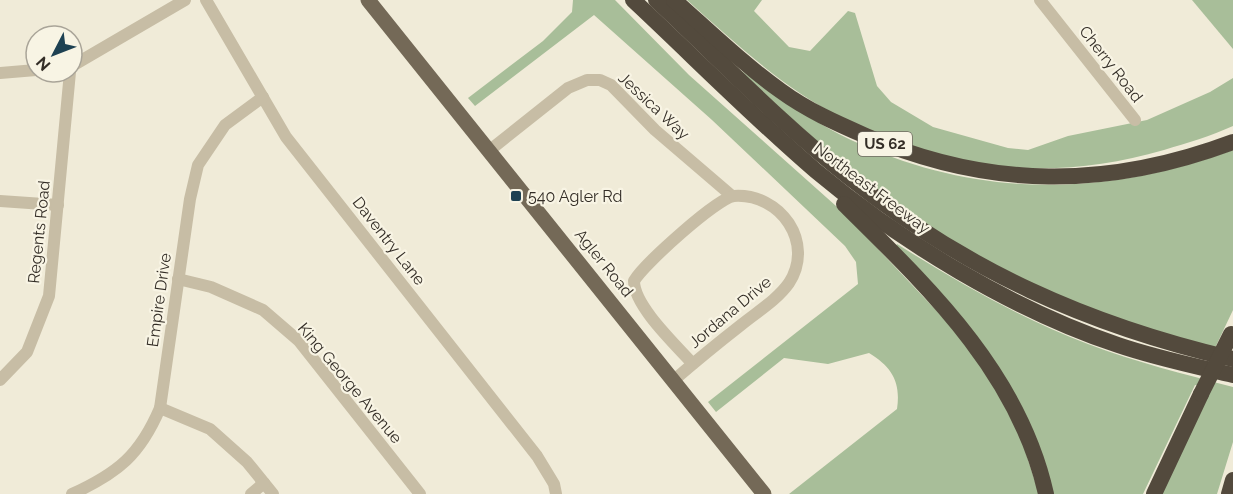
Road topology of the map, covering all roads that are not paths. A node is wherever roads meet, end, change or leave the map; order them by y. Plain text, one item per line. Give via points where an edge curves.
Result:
1 (185, 0) edge
2 (206, 0) edge
3 (368, 0) edge
4 (633, 0) edge
5 (656, 0) edge
6 (674, 0) edge
7 (1040, 0) edge
8 (84, 59) edge
9 (24, 71) edge
10 (0, 73) edge
11 (69, 84) edge
12 (263, 97) junction
13 (1135, 120) dead end
14 (1233, 133) edge
15 (1233, 142) edge
16 (784, 143) junction
17 (490, 150) junction
18 (1188, 159) junction
19 (732, 196) junction
20 (0, 201) edge
21 (58, 205) junction
22 (178, 279) junction
23 (1232, 332) edge
24 (1233, 359) edge
25 (693, 364) junction
26 (1233, 375) edge
27 (0, 380) edge
28 (674, 380) junction
29 (160, 408) junction
30 (1233, 480) edge
31 (264, 483) junction
32 (72, 494) edge
33 (251, 494) edge
34 (273, 494) edge
35 (420, 494) edge
36 (556, 494) edge
37 (764, 494) edge
38 (1046, 494) edge
39 (1154, 494) edge
40 (1229, 494) edge

1 - 8 street
2 - 12 street, Daventry Lane
3 - 17 main road, Agler Road
4 - 16 highway, Northeast Freeway
5 - 24 highway via 797,133 866,191 938,241 1050,301 1180,346
6 - 18 highway, US 62 via 782,92 834,122 903,152 957,168 1040,178 1121,174
7 - 13 street, Cherry Road
9 - 10 street
11 - 21 street, Regents Road
12 - 22 street, Empire Drive via 225,125 198,165
12 - 36 street, Daventry Lane via 302,157 537,456
14 - 18 highway
15 - 18 highway
16 - 26 highway, Northeast Freeway via 882,222 951,266 1034,310 1118,345
16 - 38 highway via 966,332 1018,413
17 - 19 street, Jessica Way via 568,88 587,80 600,80
17 - 28 main road, Agler Road
19 - 25 street via 702,215 634,281 639,297 657,324
19 - 25 street, Jordana Drive via 761,200 782,213 796,236 798,265 773,300
20 - 21 street
21 - 27 street, Regents Road via 49,296 27,352
22 - 29 street, Empire Drive
22 - 35 street, King George Avenue via 211,287 263,310 299,341
23 - 39 highway, bridge
25 - 28 street, Jordana Drive
28 - 37 main road, Agler Road
29 - 31 street via 210,429
29 - 32 street, Empire Drive via 149,434 128,461 102,480
30 - 40 highway
31 - 33 street
31 - 34 street

